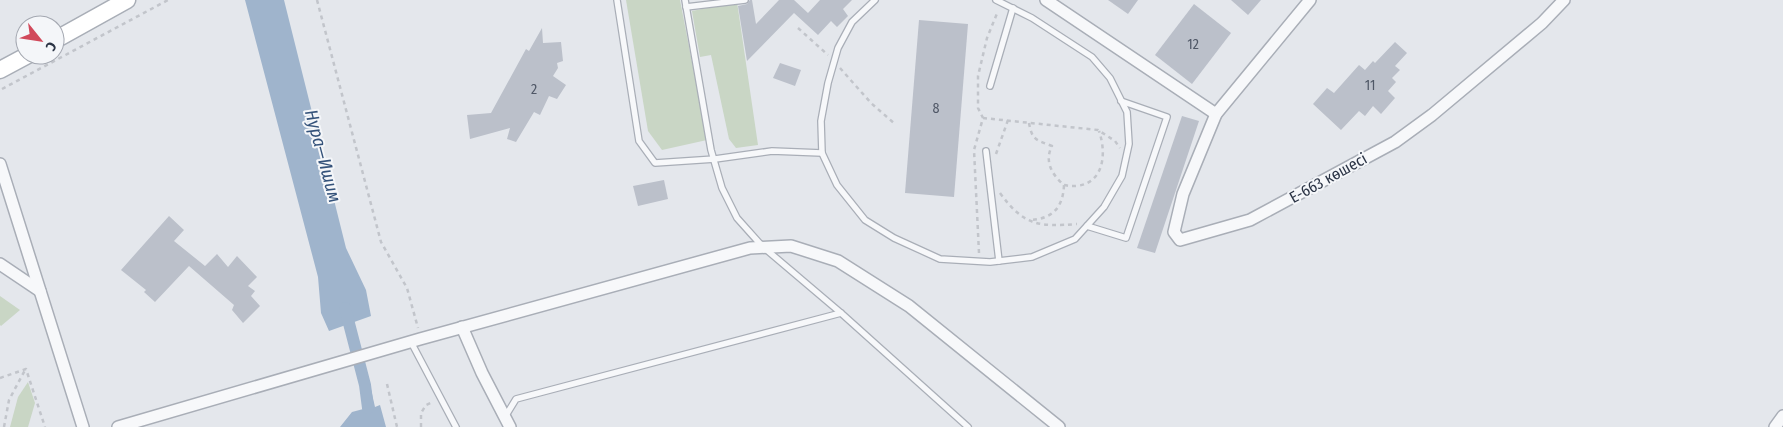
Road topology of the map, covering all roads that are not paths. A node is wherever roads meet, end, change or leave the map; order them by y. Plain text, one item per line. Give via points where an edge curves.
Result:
1 (127, 0) edge
2 (617, 0) edge
3 (685, 0) edge
4 (745, 0) edge
5 (868, 0) edge
6 (875, 0) edge
7 (1046, 0) edge
8 (1310, 0) edge
9 (1564, 0) edge
10 (999, 1) edge
11 (686, 7) junction
12 (867, 8) junction
13 (1013, 8) junction
14 (65, 34) edge
15 (15, 62) edge
16 (0, 70) edge
17 (990, 86) dead end
18 (1121, 101) junction
19 (1216, 114) junction
20 (986, 151) dead end
21 (822, 153) junction
22 (715, 159) junction
23 (0, 164) edge
24 (1088, 225) junction
25 (762, 246) junction
26 (999, 261) junction
27 (0, 264) edge
28 (40, 291) junction
29 (841, 312) junction
30 (462, 327) junction
31 (416, 341) junction
32 (1783, 416) edge
33 (507, 422) edge
34 (83, 427) edge
35 (118, 427) edge
36 (456, 427) edge
37 (968, 427) edge
38 (1059, 427) edge
39 (1775, 427) edge

1 - 14 main road
2 - 22 lane via 639,140 647,155 654,163
3 - 11 lane
4 - 11 lane
5 - 12 lane
6 - 12 lane
7 - 19 street
8 - 19 street, Е-663 көшесі
9 - 19 street, Е-663 көшесі via 1542,23 1395,142 1250,220 1180,240 1174,232 1183,194
10 - 13 lane
11 - 22 lane
12 - 21 lane via 852,22 834,61 821,120
13 - 17 lane
13 - 18 lane via 1092,57 1110,78
15 - 16 main road
18 - 24 lane via 1128,120 1126,157 1118,184
18 - 24 lane via 1167,117 1126,238
20 - 26 lane
21 - 22 lane via 772,151
21 - 26 lane via 837,185 865,220 894,238 940,259
22 - 25 lane via 722,188 737,218
23 - 28 street
24 - 26 lane via 1075,239 1032,257
25 - 29 lane
25 - 30 street
25 - 38 street via 791,246 838,261 909,306
27 - 28 street
28 - 34 street
29 - 33 lane via 516,400
29 - 37 lane
30 - 31 street
30 - 33 street
31 - 35 street
31 - 36 lane
32 - 39 street

